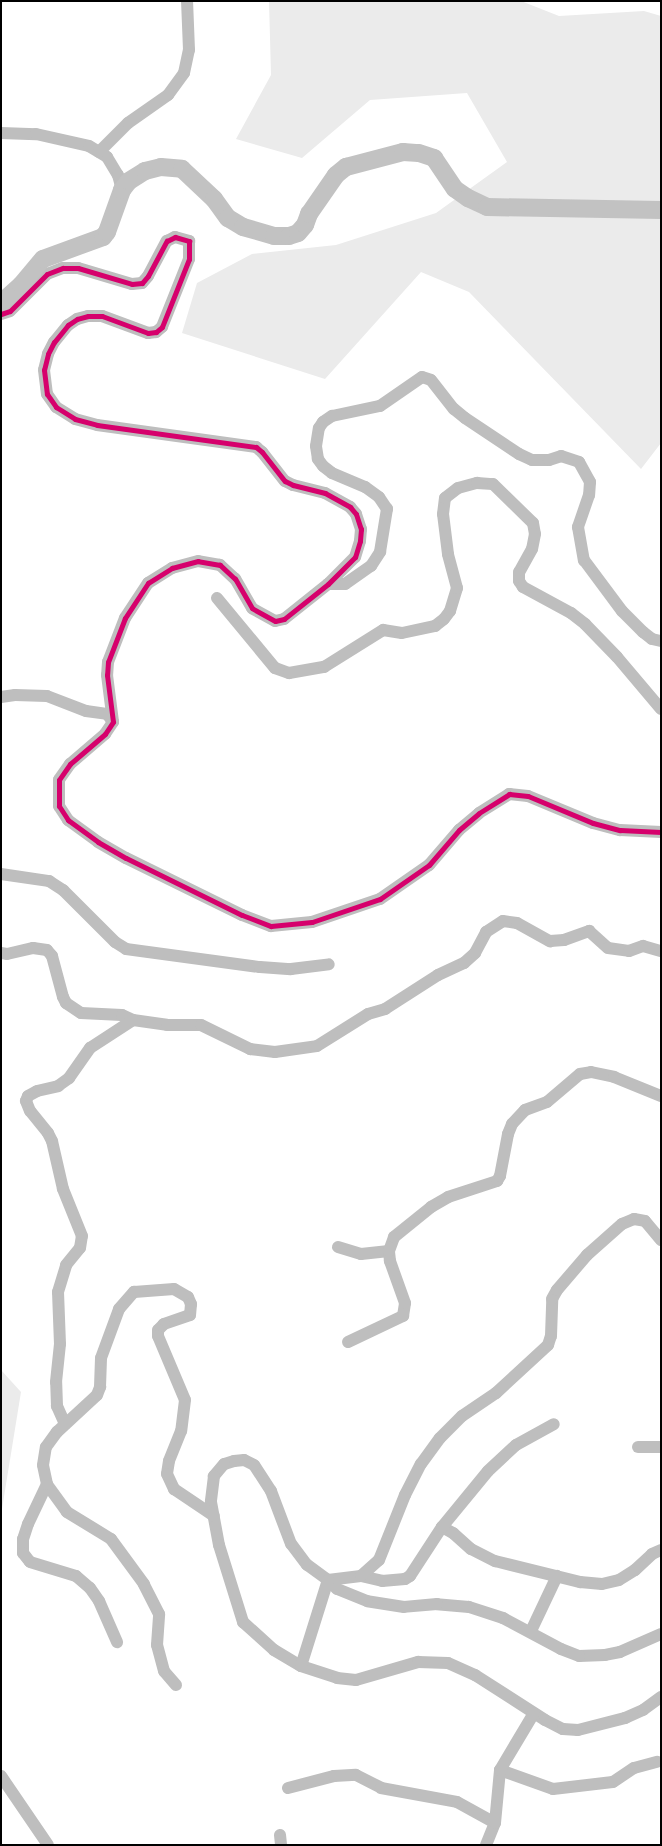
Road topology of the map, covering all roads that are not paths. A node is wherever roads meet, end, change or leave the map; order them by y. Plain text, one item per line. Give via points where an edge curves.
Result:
1 (187, 1) edge
2 (1, 133) edge
3 (99, 152) junction
4 (122, 190) junction
5 (661, 210) edge
6 (1, 303) edge
7 (1, 314) edge
8 (328, 584) junction
9 (217, 598) dead end
10 (661, 641) edge
11 (1, 697) edge
12 (661, 709) edge
13 (113, 722) junction
14 (661, 832) edge
15 (1, 874) edge
16 (661, 951) edge
17 (1, 953) edge
18 (329, 964) dead end
19 (133, 1020) junction
20 (661, 1096) edge
21 (661, 1240) edge
22 (338, 1247) dead end
23 (389, 1251) junction
24 (348, 1342) dead end
25 (65, 1424) junction
26 (554, 1424) dead end
27 (638, 1447) dead end
28 (661, 1447) edge
29 (47, 1484) junction
30 (214, 1516) junction
31 (442, 1527) junction
32 (661, 1550) edge
33 (361, 1576) junction
34 (557, 1576) junction
35 (328, 1580) junction
36 (531, 1631) junction
37 (661, 1634) edge
38 (117, 1642) dead end
39 (301, 1666) junction
40 (176, 1685) dead end
41 (661, 1697) edge
42 (534, 1714) junction
43 (657, 1762) dead end
44 (500, 1770) junction
45 (1, 1776) edge
46 (288, 1788) dead end
47 (495, 1823) junction
48 (48, 1845) edge
49 (486, 1845) edge

1 - 3 street via 189,50 184,73 168,95 128,123
2 - 3 street via 36,134 67,140
3 - 4 street via 107,157 118,175
4 - 5 street via 145,171 167,167 182,169 214,199 228,218 243,228 274,236 289,236 298,233 336,175 346,167 403,152 434,158 455,189 487,207
4 - 6 street via 103,236 43,260
7 - 8 street via 10,312 47,274 63,268 78,268 132,284 142,283 167,241 175,237 189,241 189,259 162,327 148,333 102,316 77,319 68,325 48,354 44,370 47,394 56,407 75,419 97,425 256,447 284,481 325,493 350,507 361,529 360,541 355,557
8 - 10 street via 345,584 371,566 380,552 386,510 379,497 365,487 323,466 316,446 318,428 332,416 380,406 422,377 431,380 465,418 520,454 532,460 561,456 579,462 590,482 578,527 584,560 622,611 652,639
8 - 13 street via 284,619 274,621 252,608 235,579 220,565 198,560 172,568 148,582 125,618 108,662
9 - 12 street via 275,668 289,673 324,667 383,630 402,633 435,626 450,611 457,588 448,554 443,514 445,498 458,488 477,483 493,484 533,523 532,549 519,572 519,582 584,624
11 - 13 street via 46,696 86,711 107,714
13 - 14 street via 105,734 70,764 60,780 59,806 68,820 126,858 271,926 312,922 380,899 429,865 459,830 509,794 528,796 611,828
15 - 18 street via 49,881 64,890 126,949 260,967 291,969
16 - 19 street via 643,946 630,951 608,948 589,932 550,941 517,923 503,921 486,932 475,953 464,963 438,975 386,1009 368,1014 317,1046 288,1052 250,1049 201,1025
17 - 19 street via 38,948 47,950 52,956 66,1003 81,1013 122,1015
19 - 25 street via 90,1048 69,1078 58,1086 37,1091 26,1100 30,1111 52,1141 63,1189 82,1236 80,1248 66,1266 58,1292 57,1406
20 - 23 street via 602,1073 580,1074 547,1102 525,1110 512,1124 497,1181 464,1191 431,1207 394,1237
21 - 33 street via 645,1221 634,1218 622,1224 587,1255 552,1299 548,1345 496,1394 462,1416 440,1438 405,1494 383,1553
22 - 23 street via 361,1254
23 - 24 street via 405,1303 402,1316
25 - 29 street via 46,1447 43,1465
25 - 30 street via 96,1395 100,1387 101,1358 126,1298 134,1292 166,1289 182,1292 191,1304 190,1315 164,1324 158,1330 185,1400 181,1431 167,1474 174,1489
26 - 31 street via 516,1445 488,1471
27 - 28 street
29 - 38 street via 28,1524 23,1553 30,1562 76,1576 90,1588
29 - 40 street via 67,1512 111,1539 144,1584 159,1614 157,1645 164,1671
30 - 35 street via 210,1493 214,1476 224,1464 234,1461 244,1460 254,1465 271,1492 291,1544 307,1566
30 - 39 street via 219,1545 243,1622 274,1650
31 - 33 street via 414,1572 405,1580 382,1581
31 - 34 street via 471,1549 495,1561
32 - 34 street via 619,1580 602,1584
33 - 35 street
34 - 36 street
35 - 36 street via 338,1589 367,1600 404,1607 437,1604 469,1607
35 - 39 street
36 - 37 street via 572,1654 590,1656 620,1652
39 - 42 street via 337,1678 356,1680 418,1662 448,1663 475,1675
41 - 42 street via 626,1718 578,1730 563,1729
42 - 44 street
43 - 44 street via 634,1768 613,1782 553,1789
44 - 47 street
45 - 48 street
46 - 47 street via 334,1776 356,1776 381,1788 457,1802
47 - 49 street

